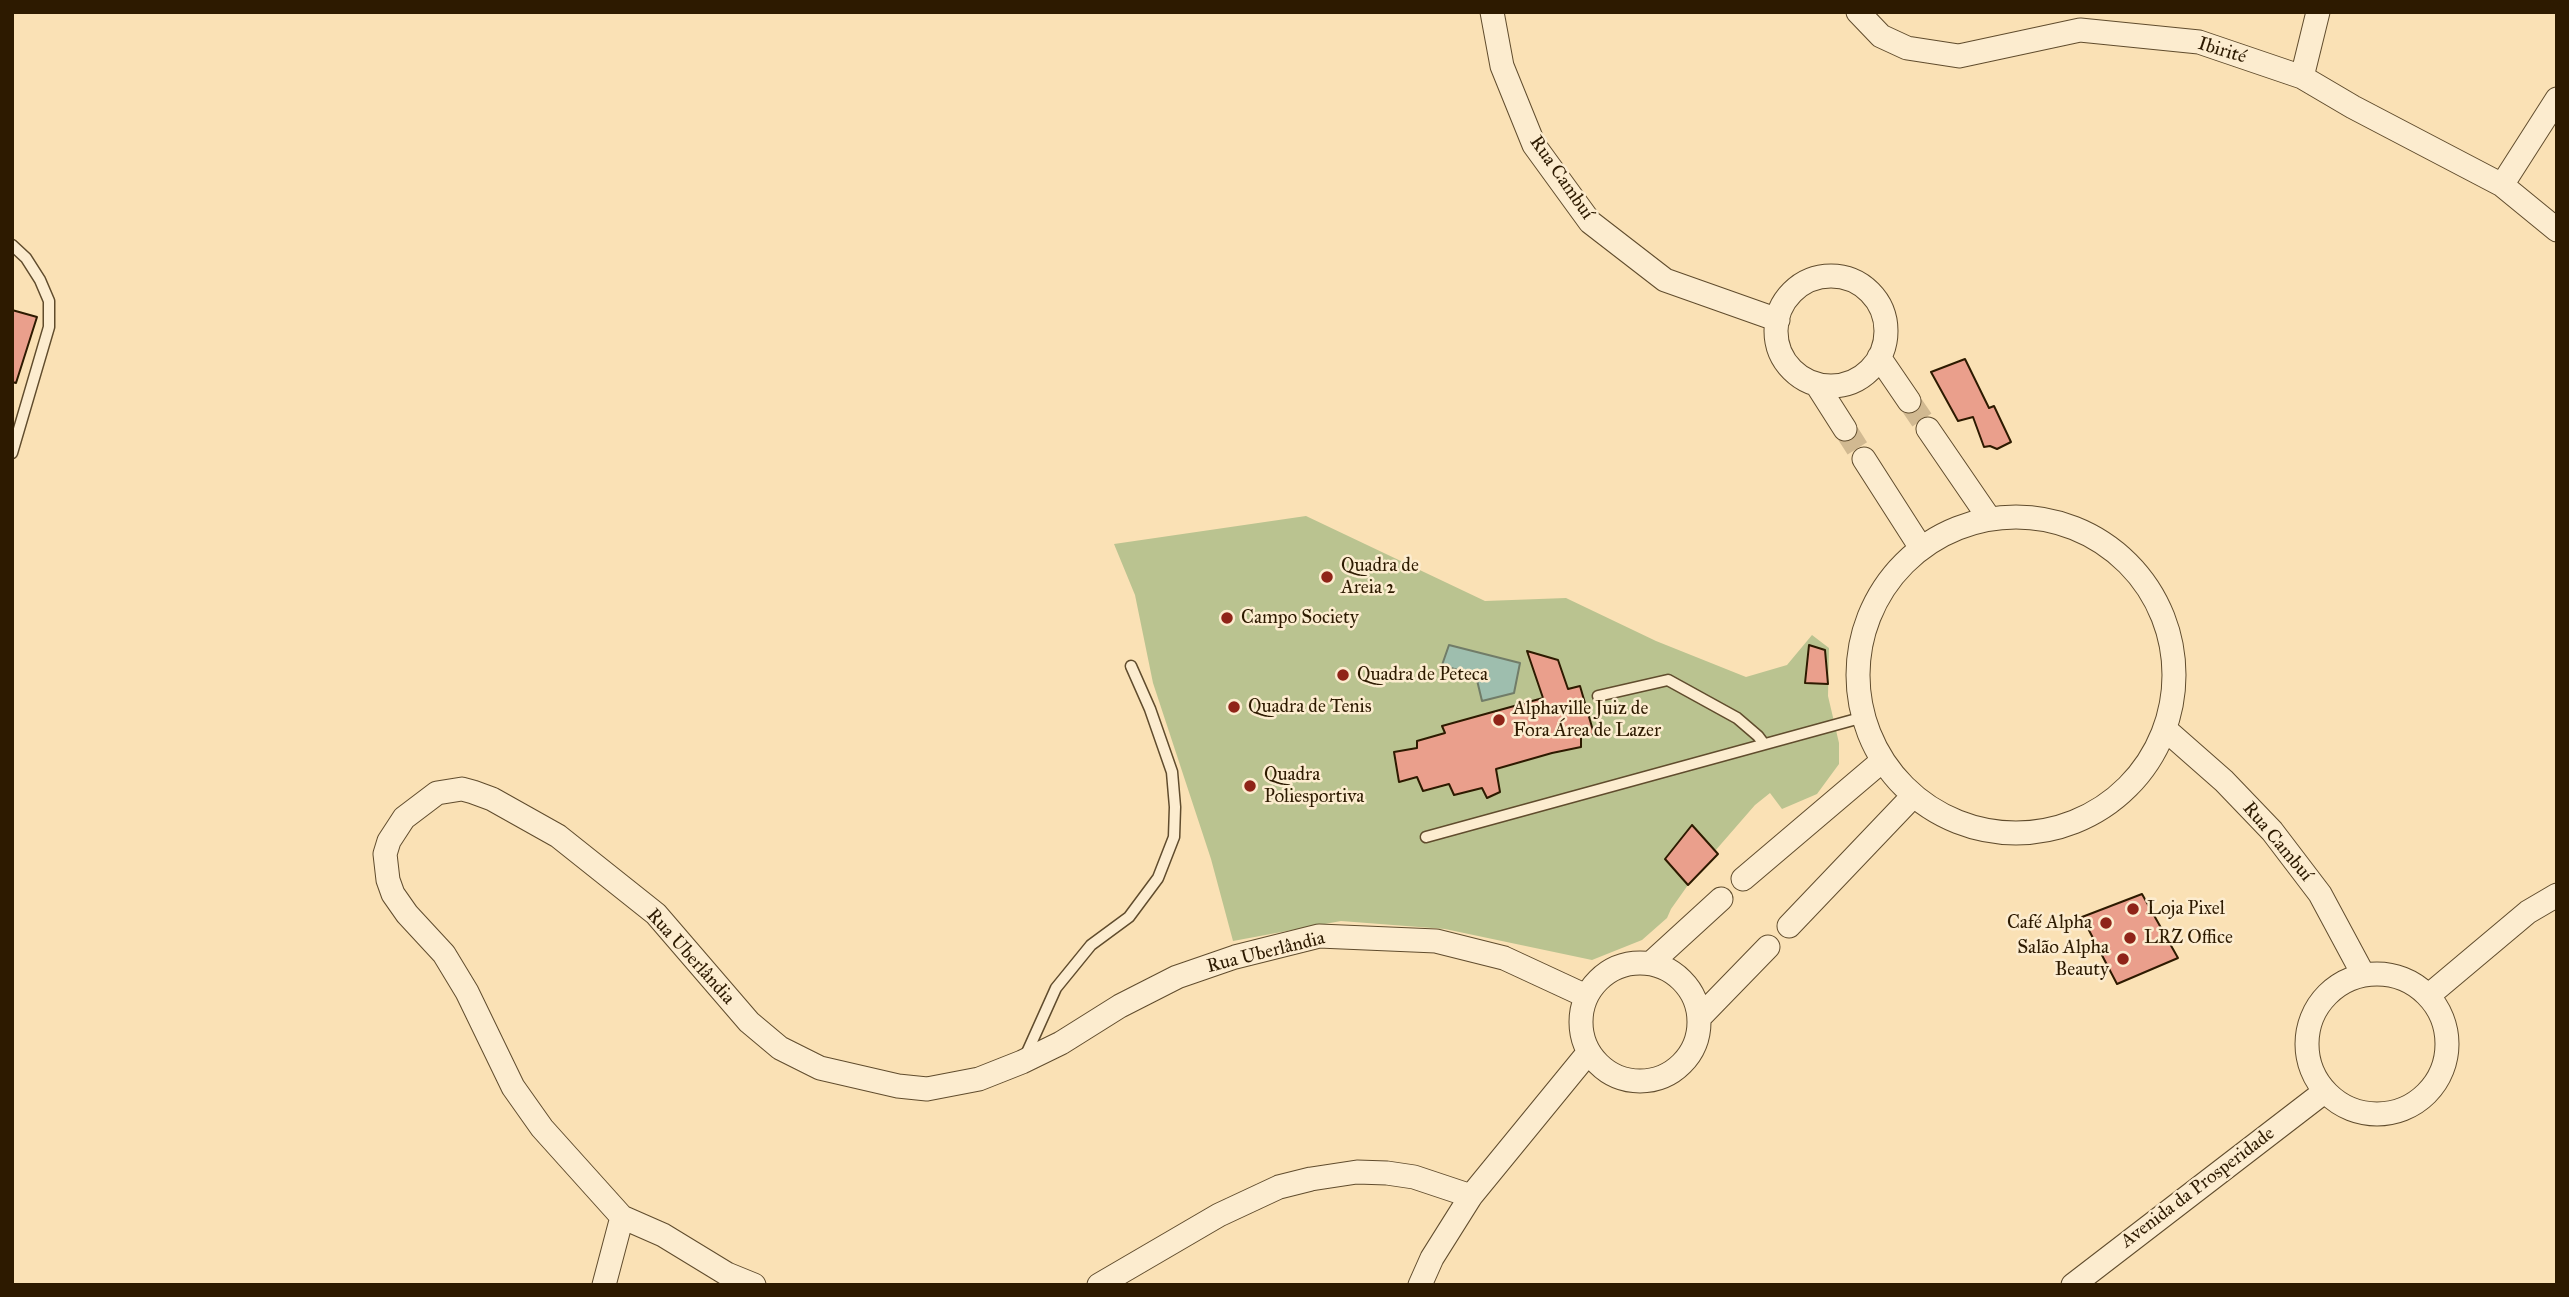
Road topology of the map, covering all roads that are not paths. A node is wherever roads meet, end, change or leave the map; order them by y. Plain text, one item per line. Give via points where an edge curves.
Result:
1 (1492, 12) edge
2 (1858, 12) edge
3 (2320, 14) edge
4 (2081, 21) edge
5 (2302, 77) junction
6 (2557, 99) edge
7 (2502, 185) junction
8 (2557, 230) edge
9 (12, 245) edge
10 (1778, 320) junction
11 (1879, 357) junction
12 (1817, 384) junction
13 (1909, 401) tunnel mouth
14 (1845, 429) tunnel mouth
15 (1928, 429) tunnel mouth
16 (12, 453) edge
17 (1864, 459) tunnel mouth
18 (1989, 519) junction
19 (1921, 548) junction
20 (1131, 666) dead end
21 (1598, 696) dead end
22 (1864, 717) junction
23 (2166, 730) junction
24 (1764, 744) junction
25 (1882, 761) junction
26 (1913, 796) junction
27 (1426, 837) dead end
28 (1742, 879) dead end
29 (2557, 894) edge
30 (1720, 899) dead end
31 (1789, 926) dead end
32 (1768, 947) dead end
33 (1651, 963) junction
34 (2363, 974) junction
35 (1586, 996) junction
36 (2428, 996) junction
37 (1699, 1018) junction
38 (1588, 1053) junction
39 (1022, 1062) junction
40 (2324, 1092) junction
41 (1471, 1196) junction
42 (622, 1217) junction
43 (604, 1285) edge
44 (754, 1285) edge
45 (1099, 1285) edge
46 (1420, 1285) edge
47 (2073, 1285) edge

1 - 10 street, Rua Cambuí via 1502,66 1534,145 1590,222 1665,280
2 - 4 street, Ibirité via 1881,36 1907,48 1959,56
3 - 5 street
4 - 5 street, Ibirité via 2200,42
5 - 7 street, Ibirité
6 - 7 street
7 - 8 street, Ibirité
9 - 16 lane via 40,279 49,301 49,327
10 - 11 street via 1790,295 1803,283 1838,276 1855,281 1880,306 1885,341
10 - 12 street via 1779,346 1787,363 1800,377
11 - 12 street via 1853,382
11 - 13 street
12 - 14 street
15 - 18 street
17 - 19 street
18 - 19 street via 1953,529
18 - 23 street via 2036,517 2081,530 2121,556 2152,592 2170,636 2175,684
19 - 22 street via 1888,582 1866,624 1858,670
20 - 39 lane via 1172,772 1174,837 1158,878 1129,917 1091,945 1056,988
21 - 24 lane via 1668,680 1737,718
22 - 24 lane
22 - 25 street
23 - 26 street via 2141,775 2104,809 2057,830 2006,835 1957,823
23 - 34 street, Rua Cambuí via 2224,780 2272,831 2320,894
24 - 27 lane
25 - 26 street
25 - 28 street
26 - 31 street
29 - 36 street via 2528,912
30 - 33 street
32 - 37 street
33 - 35 street via 1613,969 1597,980
33 - 37 street via 1684,982 1695,999
34 - 36 street via 2405,979
34 - 40 street via 2326,995 2313,1014 2306,1036 2308,1058
35 - 38 street via 1580,1015
35 - 39 street, Rua Uberlândia via 1504,958 1436,941 1319,936 1177,977
36 - 40 street via 2446,1028 2448,1050 2430,1091 2413,1106 2392,1114 2370,1115 2348,1109
37 - 38 street via 1689,1056 1675,1071 1657,1080 1618,1078
38 - 41 street
39 - 42 street, Rua Uberlândia via 979,1079 927,1089 820,1068 780,1048 749,1022 656,914 558,836 473,792 437,793 404,818 389,841 385,866 393,894 444,954 513,1087
40 - 47 street, Avenida da Prosperidade
41 - 45 street via 1387,1173 1311,1179 1279,1187 1219,1214
41 - 46 street
42 - 43 street
42 - 44 street, Rua Uberlândia

